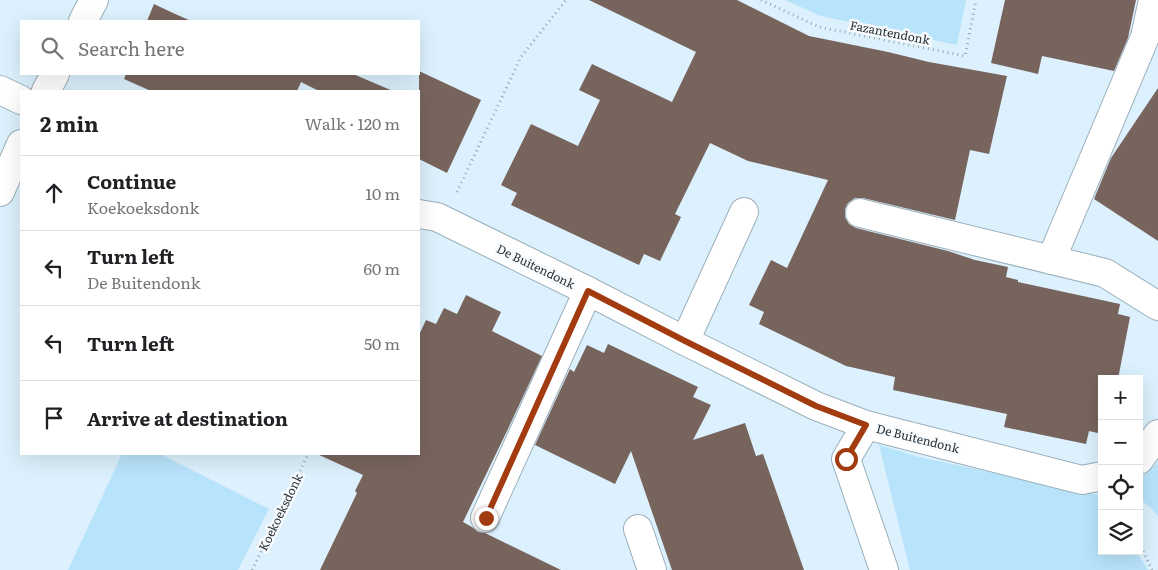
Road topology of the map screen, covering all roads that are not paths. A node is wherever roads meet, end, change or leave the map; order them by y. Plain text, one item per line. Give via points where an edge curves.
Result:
1 (94, 0) edge
2 (1153, 0) edge
3 (84, 20) edge
4 (54, 75) edge
5 (0, 90) edge
6 (47, 90) edge
7 (20, 100) edge
8 (20, 146) edge
9 (0, 192) edge
10 (744, 212) dead end
11 (860, 212) dead end
12 (428, 216) edge
13 (1051, 260) junction
14 (588, 291) junction
15 (1158, 306) edge
16 (685, 341) junction
17 (866, 425) junction
18 (1158, 434) edge
19 (1143, 455) edge
20 (1098, 477) edge
21 (486, 518) dead end
22 (638, 529) dead end
23 (652, 570) edge
24 (884, 570) edge

1 - 3 street
2 - 13 street via 1145,37
4 - 6 street
5 - 7 street
8 - 9 street
10 - 16 street
11 - 13 street
12 - 14 street, De Buitendonk
13 - 15 street via 1105,273
14 - 16 street, De Buitendonk
14 - 21 street
16 - 17 street, De Buitendonk via 816,406
17 - 20 street, De Buitendonk via 1082,480
17 - 24 street via 846,459
18 - 19 street
22 - 23 street

